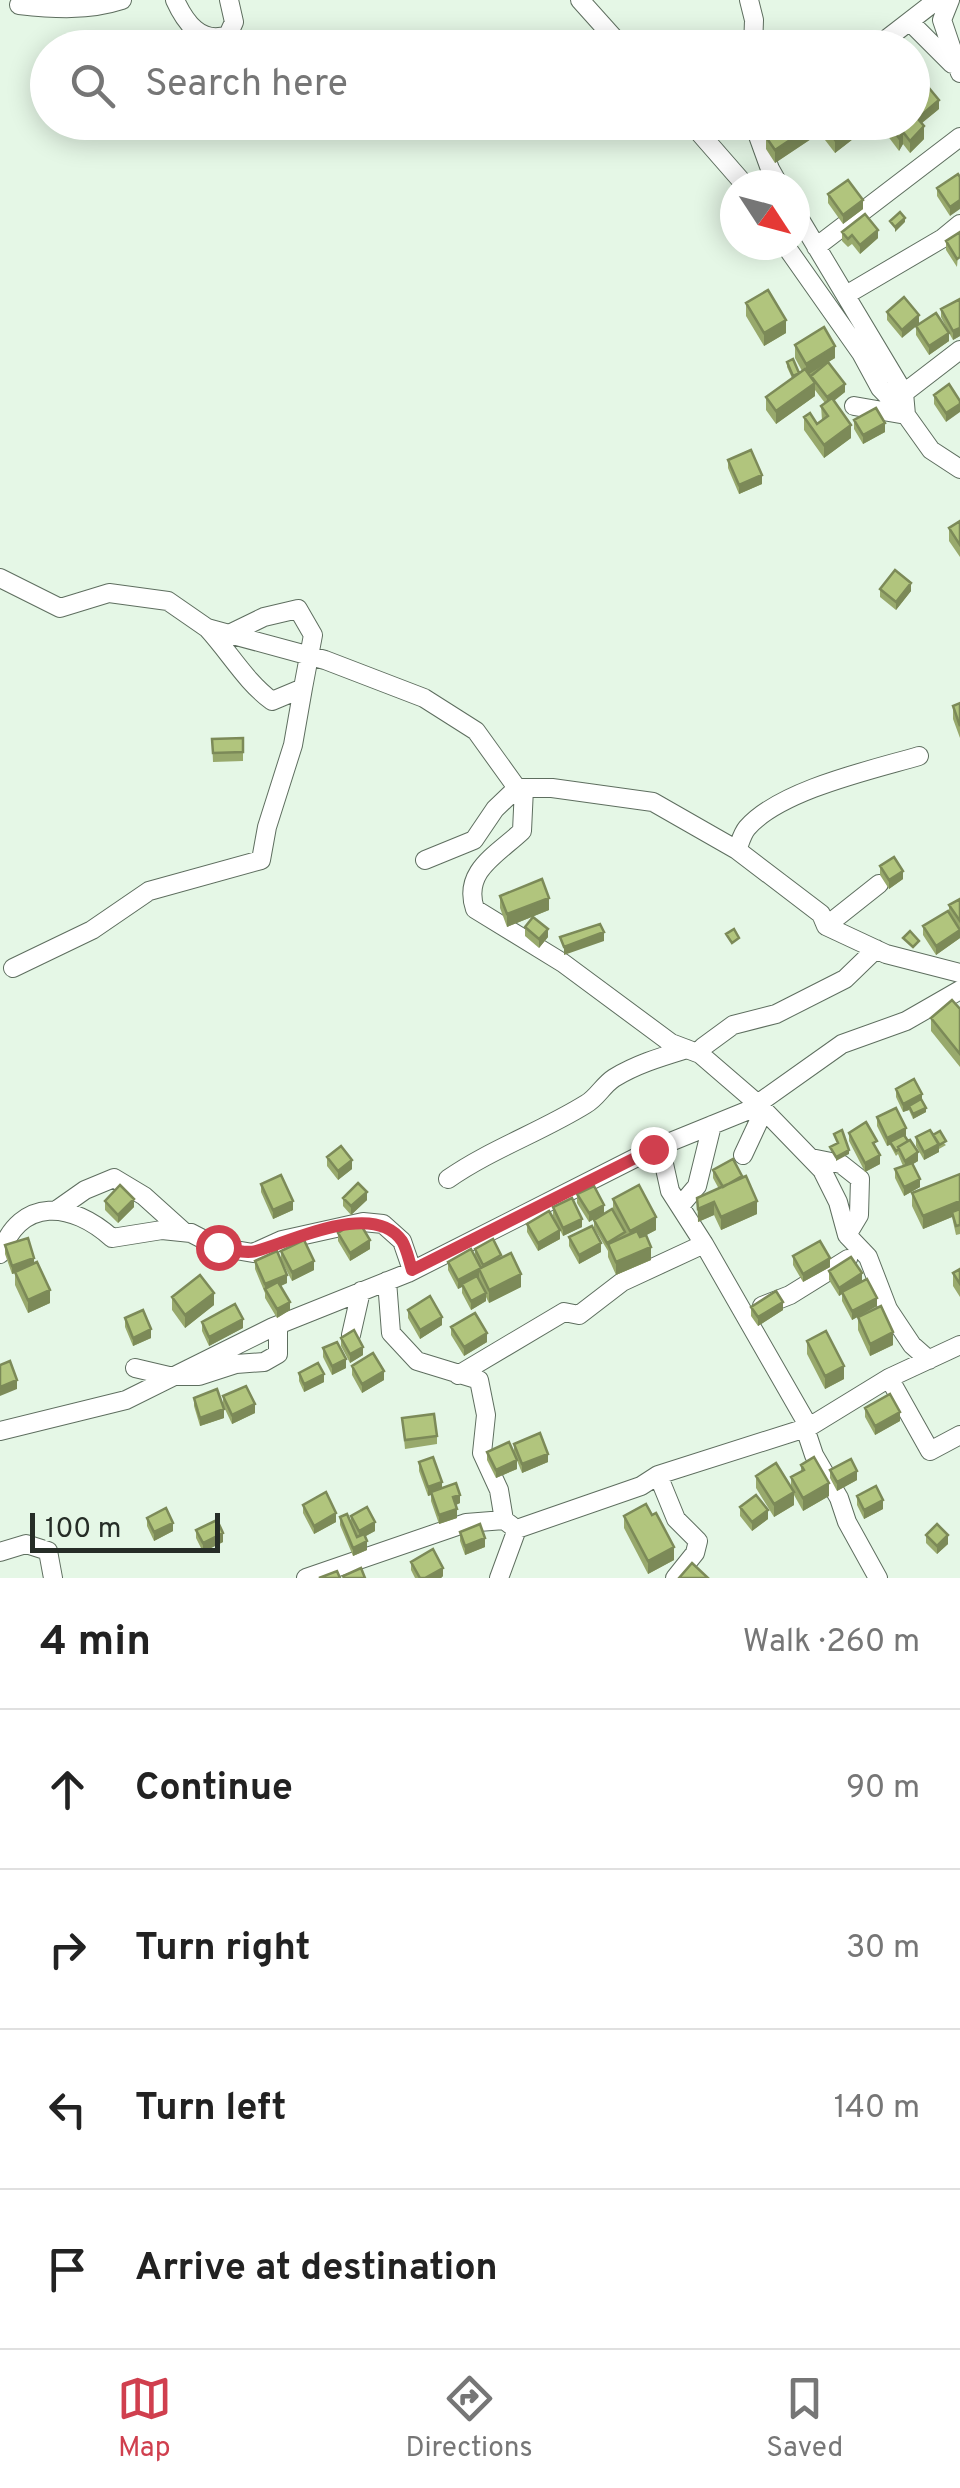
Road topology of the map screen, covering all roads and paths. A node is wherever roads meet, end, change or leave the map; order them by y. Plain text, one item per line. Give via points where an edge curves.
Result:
1 (122, 0) edge
2 (176, 0) edge
3 (228, 0) edge
4 (580, 0) edge
5 (750, 0) edge
6 (937, 0) edge
7 (950, 0) edge
8 (20, 5) dead end
9 (910, 22) junction
10 (194, 30) edge
11 (230, 30) edge
12 (607, 30) edge
13 (753, 30) edge
14 (899, 30) edge
15 (918, 30) edge
16 (930, 42) edge
17 (958, 70) edge
18 (960, 137) edge
19 (706, 140) edge
20 (766, 140) edge
21 (732, 170) edge
22 (775, 170) edge
23 (960, 224) edge
24 (810, 236) edge
25 (816, 246) junction
26 (795, 260) edge
27 (846, 295) junction
28 (960, 350) edge
29 (904, 393) junction
30 (854, 406) dead end
31 (906, 415) junction
32 (960, 470) edge
33 (0, 578) edge
34 (207, 628) junction
35 (229, 634) junction
36 (307, 655) junction
37 (302, 688) junction
38 (919, 756) dead end
39 (521, 788) junction
40 (738, 850) junction
41 (424, 860) dead end
42 (879, 884) dead end
43 (826, 926) junction
44 (876, 950) junction
45 (13, 968) dead end
46 (960, 973) edge
47 (960, 990) edge
48 (694, 1051) junction
49 (761, 1107) junction
50 (712, 1125) junction
51 (660, 1146) junction
52 (742, 1155) dead end
53 (810, 1158) junction
54 (448, 1179) dead end
55 (680, 1206) junction
56 (58, 1209) junction
57 (184, 1232) junction
58 (847, 1236) junction
59 (704, 1244) junction
60 (861, 1250) junction
61 (0, 1254) edge
62 (412, 1270) junction
63 (386, 1281) junction
64 (361, 1292) junction
65 (743, 1312) junction
66 (278, 1325) junction
67 (351, 1336) edge
68 (960, 1346) edge
69 (929, 1360) junction
70 (134, 1368) dead end
71 (458, 1374) junction
72 (169, 1376) junction
73 (890, 1378) junction
74 (807, 1427) junction
75 (0, 1431) edge
76 (960, 1435) edge
77 (658, 1474) junction
78 (510, 1524) junction
79 (0, 1552) edge
80 (53, 1578) edge
81 (306, 1578) edge
82 (499, 1578) edge
83 (675, 1578) edge
84 (878, 1578) edge

1 - 8 street via 64,10
2 - 10 street
3 - 11 street
4 - 12 street
5 - 13 street
6 - 9 street
7 - 17 street via 942,20
9 - 14 street
9 - 15 street
16 - 17 street
18 - 25 street
19 - 21 street
20 - 22 street
23 - 27 street
24 - 25 street
25 - 27 street
26 - 31 street via 880,388
27 - 29 street
28 - 29 street
29 - 31 street
30 - 31 street
31 - 32 street via 931,450
33 - 34 street via 60,608 109,593 168,601
34 - 35 street
34 - 37 street via 250,685 272,701
35 - 36 street
35 - 36 street via 264,616 298,609 313,636
36 - 37 street
36 - 39 street via 424,698 476,731
37 - 45 street via 261,860 148,890 92,930
38 - 40 street via 806,792 767,812 745,830
39 - 40 street via 653,802
39 - 41 street via 495,808 474,840
39 - 48 street via 522,832 478,870 470,894 475,909 670,1042
40 - 43 street via 821,914
42 - 43 street
43 - 44 street
44 - 46 street
44 - 48 street via 845,980 776,1014 732,1026
47 - 49 street via 906,1021 842,1044
48 - 49 street
48 - 54 street via 649,1060 610,1080 590,1102
49 - 50 street
49 - 52 street
49 - 53 street
50 - 51 street
50 - 55 street via 698,1186
51 - 55 street
51 - 62 street
53 - 58 street via 838,1202
53 - 58 street via 842,1164 860,1179 859,1215
55 - 59 street
56 - 57 street via 94,1222 112,1238
56 - 57 street via 114,1178
56 - 61 street via 30,1214 6,1236
57 - 62 street via 253,1253 362,1222 383,1224 402,1241
58 - 60 street
59 - 65 street
59 - 71 street via 622,1282 579,1315 564,1312
60 - 65 street via 790,1296
60 - 69 street via 888,1309
62 - 63 street
63 - 64 street
63 - 71 street via 391,1333 417,1360
64 - 66 street
64 - 67 street
65 - 74 street
66 - 72 street
66 - 72 street via 278,1354 264,1362
68 - 69 street
69 - 73 street
70 - 72 street
71 - 78 street via 478,1380 486,1415 482,1453
72 - 75 street via 126,1400
73 - 74 street
73 - 76 street via 930,1451
74 - 77 street
74 - 84 street via 814,1455
77 - 78 street via 641,1486
77 - 83 street via 676,1519 698,1541
78 - 81 street via 466,1524
78 - 82 street
79 - 80 street via 26,1544 48,1551

